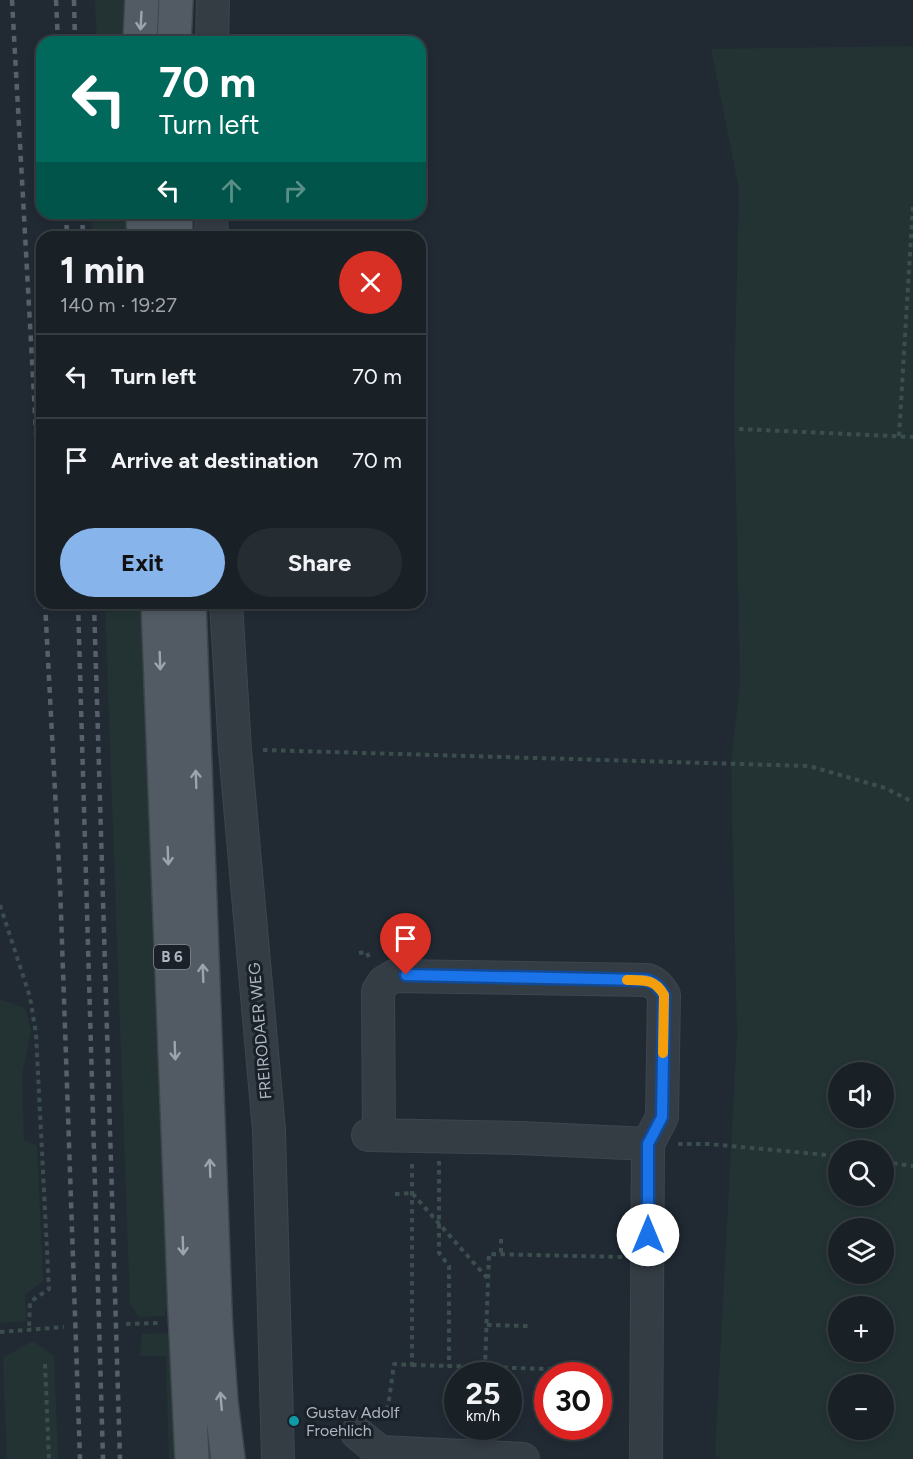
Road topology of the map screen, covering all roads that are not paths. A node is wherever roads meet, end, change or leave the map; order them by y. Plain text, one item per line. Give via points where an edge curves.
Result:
1 (142, 0) edge
2 (176, 0) edge
3 (213, 0) edge
4 (140, 36) edge
5 (174, 36) edge
6 (212, 36) edge
7 (158, 609) edge
8 (189, 609) edge
9 (226, 609) edge
10 (648, 1144) junction
11 (194, 1322) junction
12 (357, 1433) road end
13 (192, 1459) edge
14 (228, 1459) edge
15 (278, 1459) edge
16 (523, 1459) edge
17 (646, 1459) edge

1 -> 4 main road
2 - 5 main road
3 - 6 street
7 -> 11 main road, B 6
11 -> 8 main road, B 6
9 - 15 street, FREIRODAER WEG via 269,1130
10 - 10 street via 373,1135 378,992 384,982 406,975 653,982 664,995 662,1117
10 - 17 street
11 - 13 main road, B 6
14 -> 11 main road, B 6 via 221,1402
12 - 16 street via 380,1452

